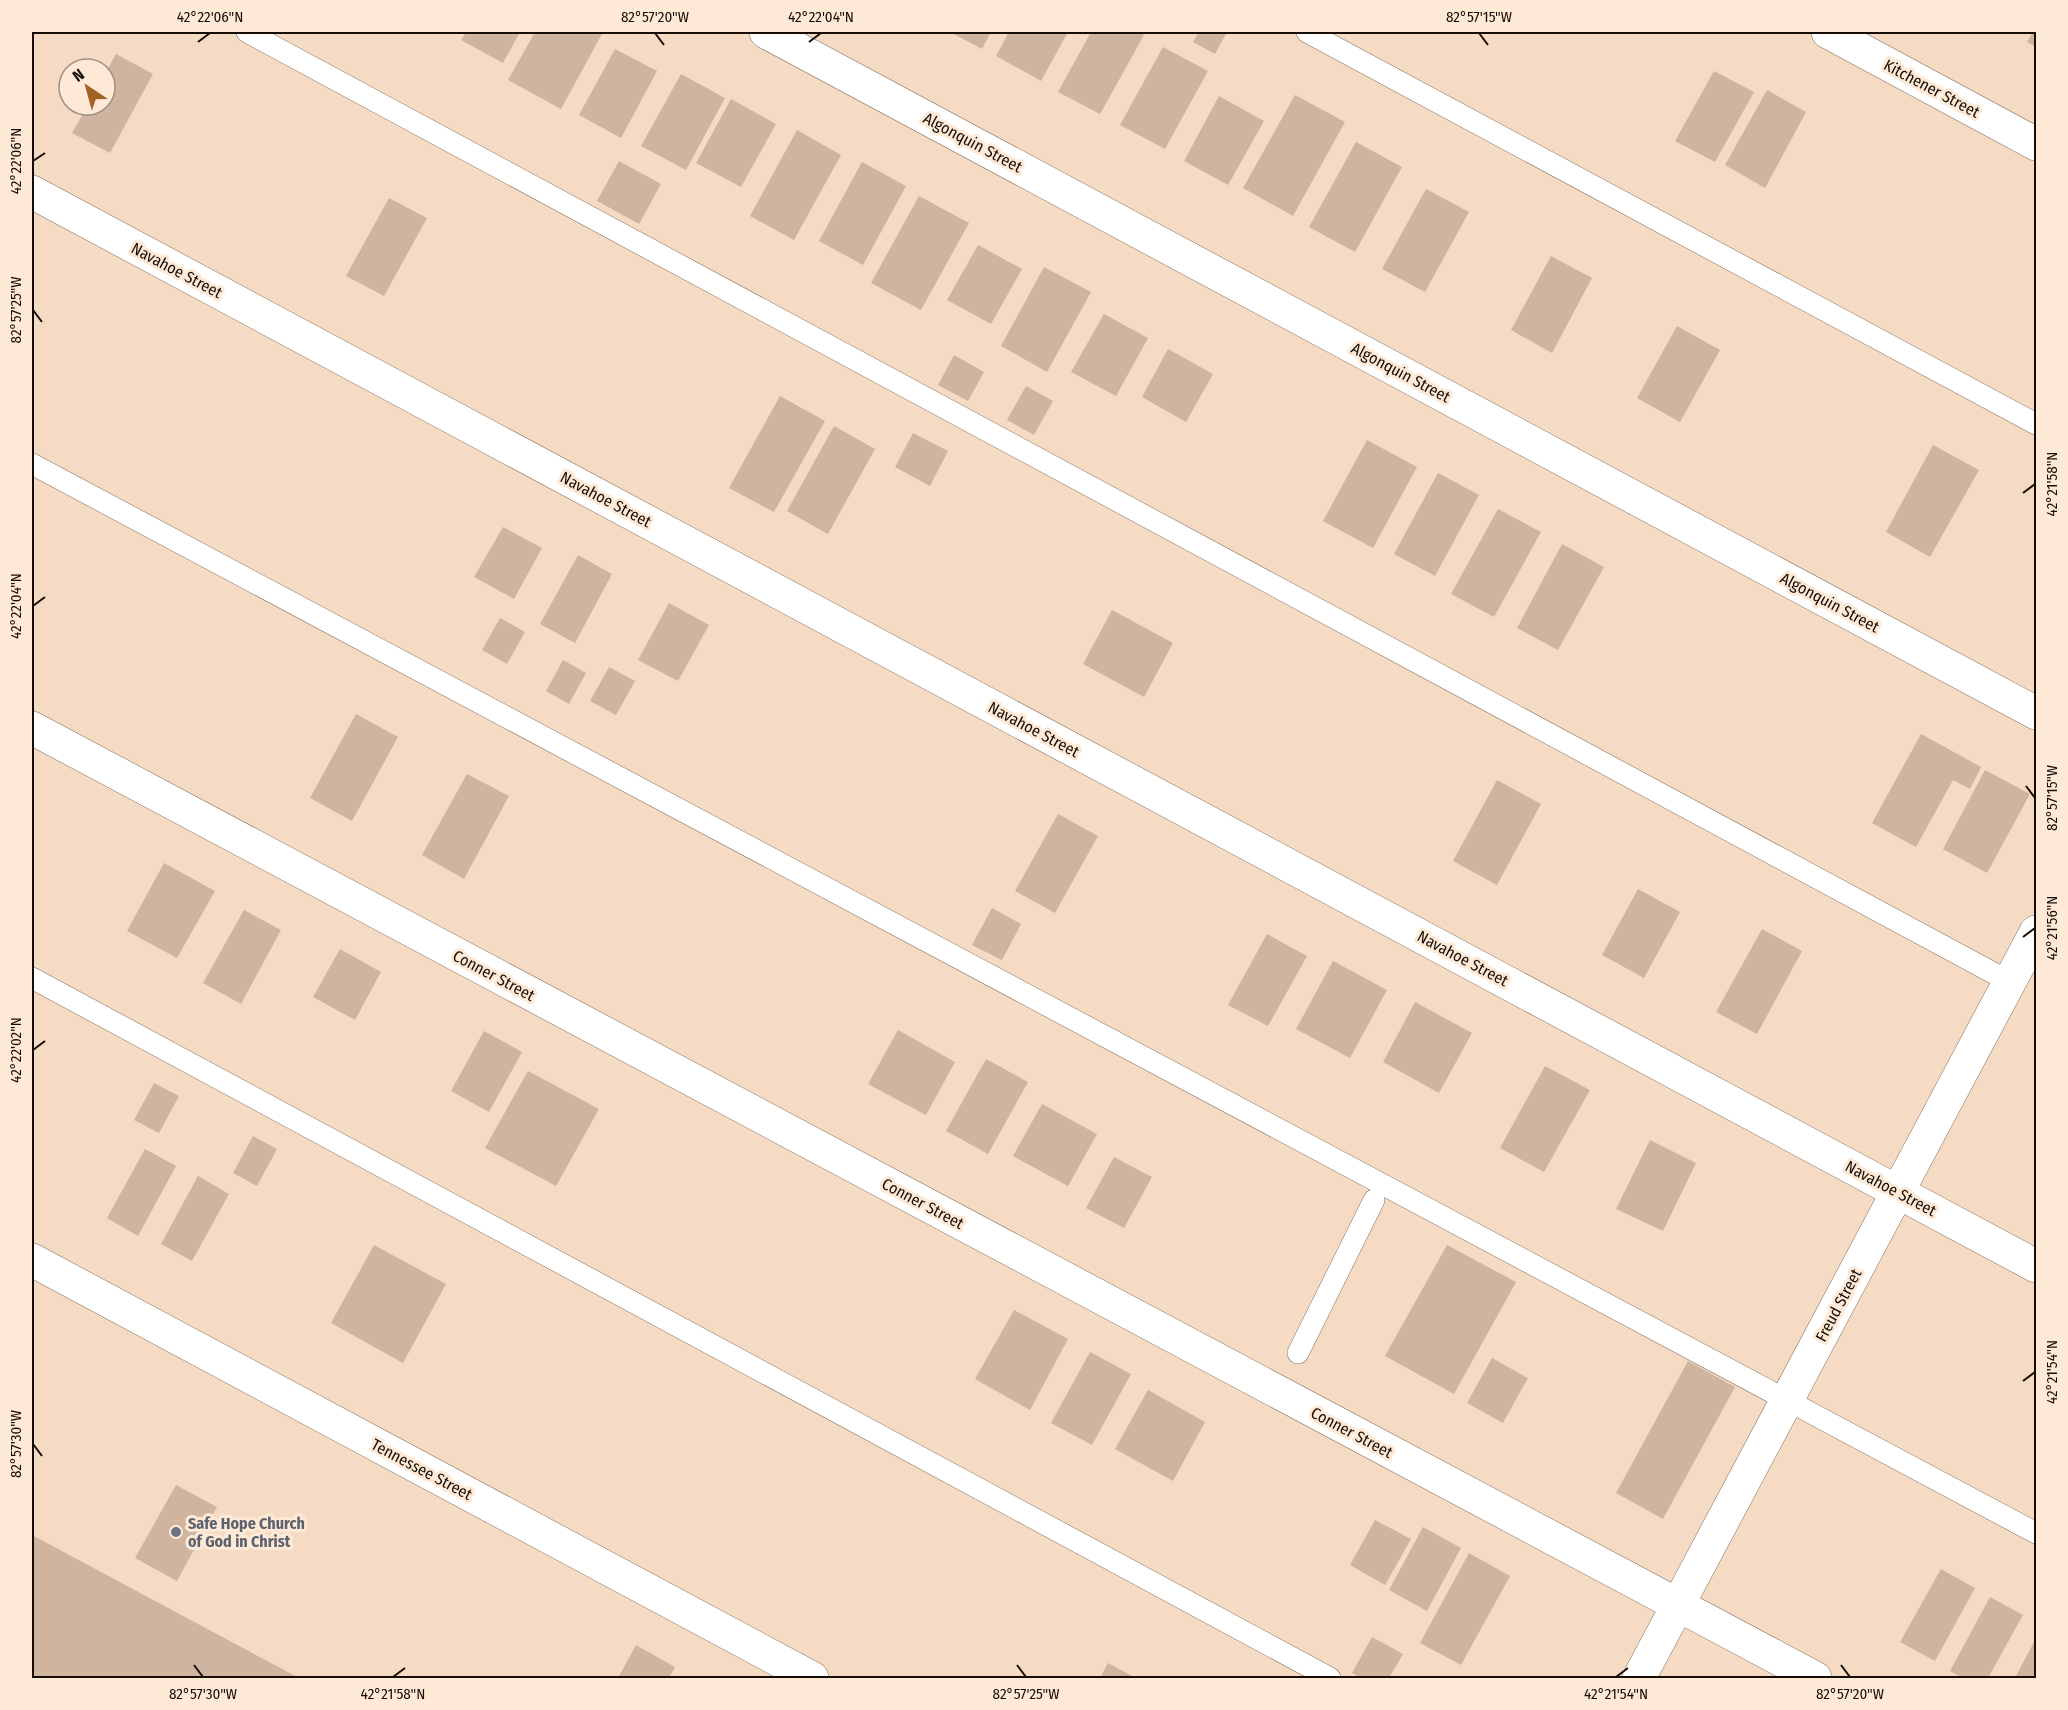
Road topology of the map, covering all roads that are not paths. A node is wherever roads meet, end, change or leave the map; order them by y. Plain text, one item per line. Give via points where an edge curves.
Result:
1 (247, 32) edge
2 (766, 32) edge
3 (1307, 32) edge
4 (1828, 32) edge
5 (2037, 144) edge
6 (32, 192) edge
7 (2037, 424) edge
8 (32, 464) edge
9 (2037, 712) edge
10 (32, 728) edge
11 (2037, 932) edge
12 (32, 978) edge
13 (2010, 982) junction
14 (1898, 1192) junction
15 (1374, 1200) dead end
16 (32, 1260) edge
17 (2037, 1266) edge
18 (1298, 1353) dead end
19 (1787, 1401) junction
20 (2037, 1533) edge
21 (1678, 1605) junction
22 (812, 1678) edge
23 (1330, 1678) edge
24 (1639, 1678) edge
25 (1815, 1678) edge

1 - 13 lane
2 - 9 street, Algonquin Street
3 - 7 lane
4 - 5 street, Kitchener Street
6 - 14 street, Navahoe Street
8 - 19 lane
10 - 21 street, Conner Street
11 - 13 street, Freud Street
12 - 23 lane
13 - 14 street, Freud Street
14 - 17 street, Navahoe Street
14 - 19 street, Freud Street
15 - 18 lane
16 - 22 street, Tennessee Street
19 - 20 lane
19 - 21 street, Freud Street
21 - 24 street, Freud Street
21 - 25 street, Conner Street

